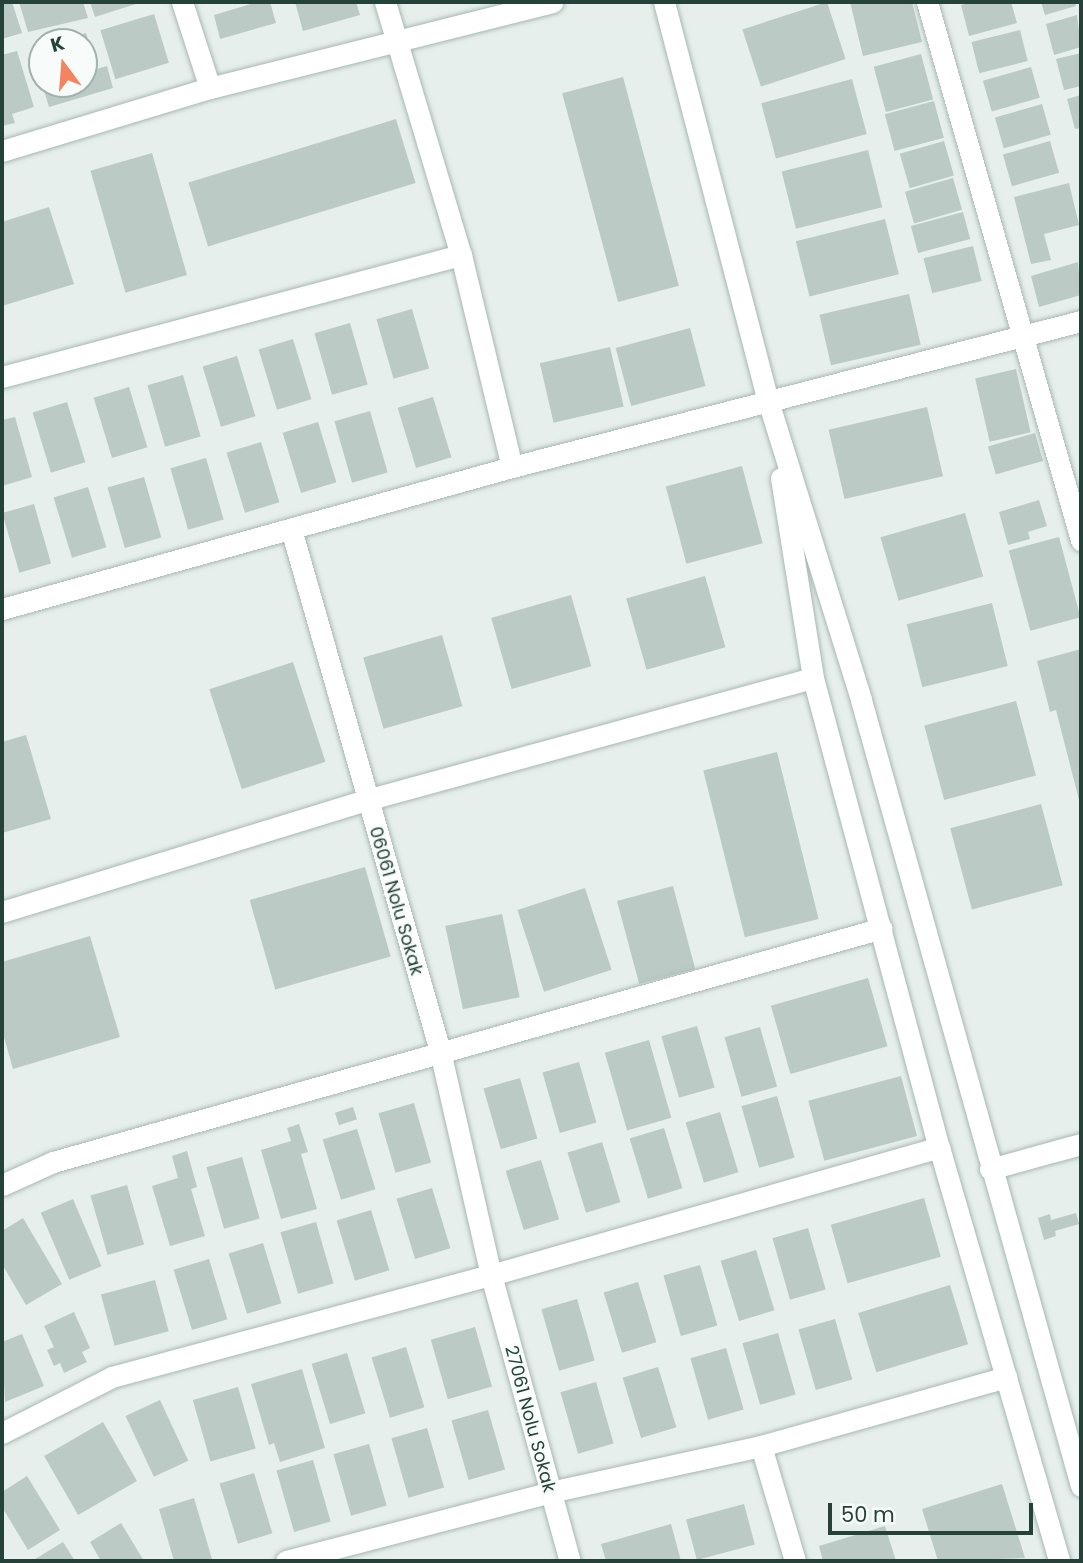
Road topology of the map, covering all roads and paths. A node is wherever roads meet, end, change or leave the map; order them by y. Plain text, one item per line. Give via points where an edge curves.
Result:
1 (182, 2) edge
2 (385, 2) edge
3 (552, 2) edge
4 (664, 2) edge
5 (927, 2) edge
6 (395, 38) junction
7 (211, 88) junction
8 (2, 151) edge
9 (461, 255) junction
10 (1081, 321) edge
11 (1023, 335) junction
12 (2, 377) edge
13 (769, 404) junction
14 (512, 467) junction
15 (291, 529) junction
16 (1081, 540) edge
17 (2, 609) edge
18 (813, 678) junction
19 (366, 800) junction
20 (2, 912) edge
21 (882, 928) junction
22 (440, 1051) junction
23 (1081, 1144) edge
24 (939, 1147) junction
25 (990, 1169) junction
26 (2, 1185) edge
27 (491, 1275) junction
28 (1007, 1377) junction
29 (2, 1433) edge
30 (761, 1446) junction
31 (1081, 1486) edge
32 (550, 1492) junction
33 (286, 1561) edge
34 (570, 1561) edge
35 (795, 1561) edge
36 (1059, 1561) edge

1 - 7 street
2 - 6 street
3 - 6 street
4 - 13 street
5 - 11 street
6 - 7 street
6 - 9 street
7 - 8 street
9 - 12 street
9 - 14 street
10 - 11 street
11 - 13 street
11 - 16 street
13 - 14 street
13 - 18 street
13 - 25 street via 861,699
14 - 15 street
15 - 17 street
15 - 19 street, 06061 Nolu Sokak
18 - 19 street
18 - 21 street
19 - 20 street
19 - 22 street, 06061 Nolu Sokak
21 - 22 street
21 - 24 street
22 - 26 street via 53,1162
22 - 27 street, 06061 Nolu Sokak
23 - 25 street
24 - 27 street
24 - 28 street
25 - 31 street
27 - 29 street via 112,1377
27 - 32 street, 27061 Nolu Sokak
28 - 30 street
28 - 36 street
30 - 32 street
30 - 35 street
32 - 33 street
32 - 34 street, 27061 Nolu Sokak

